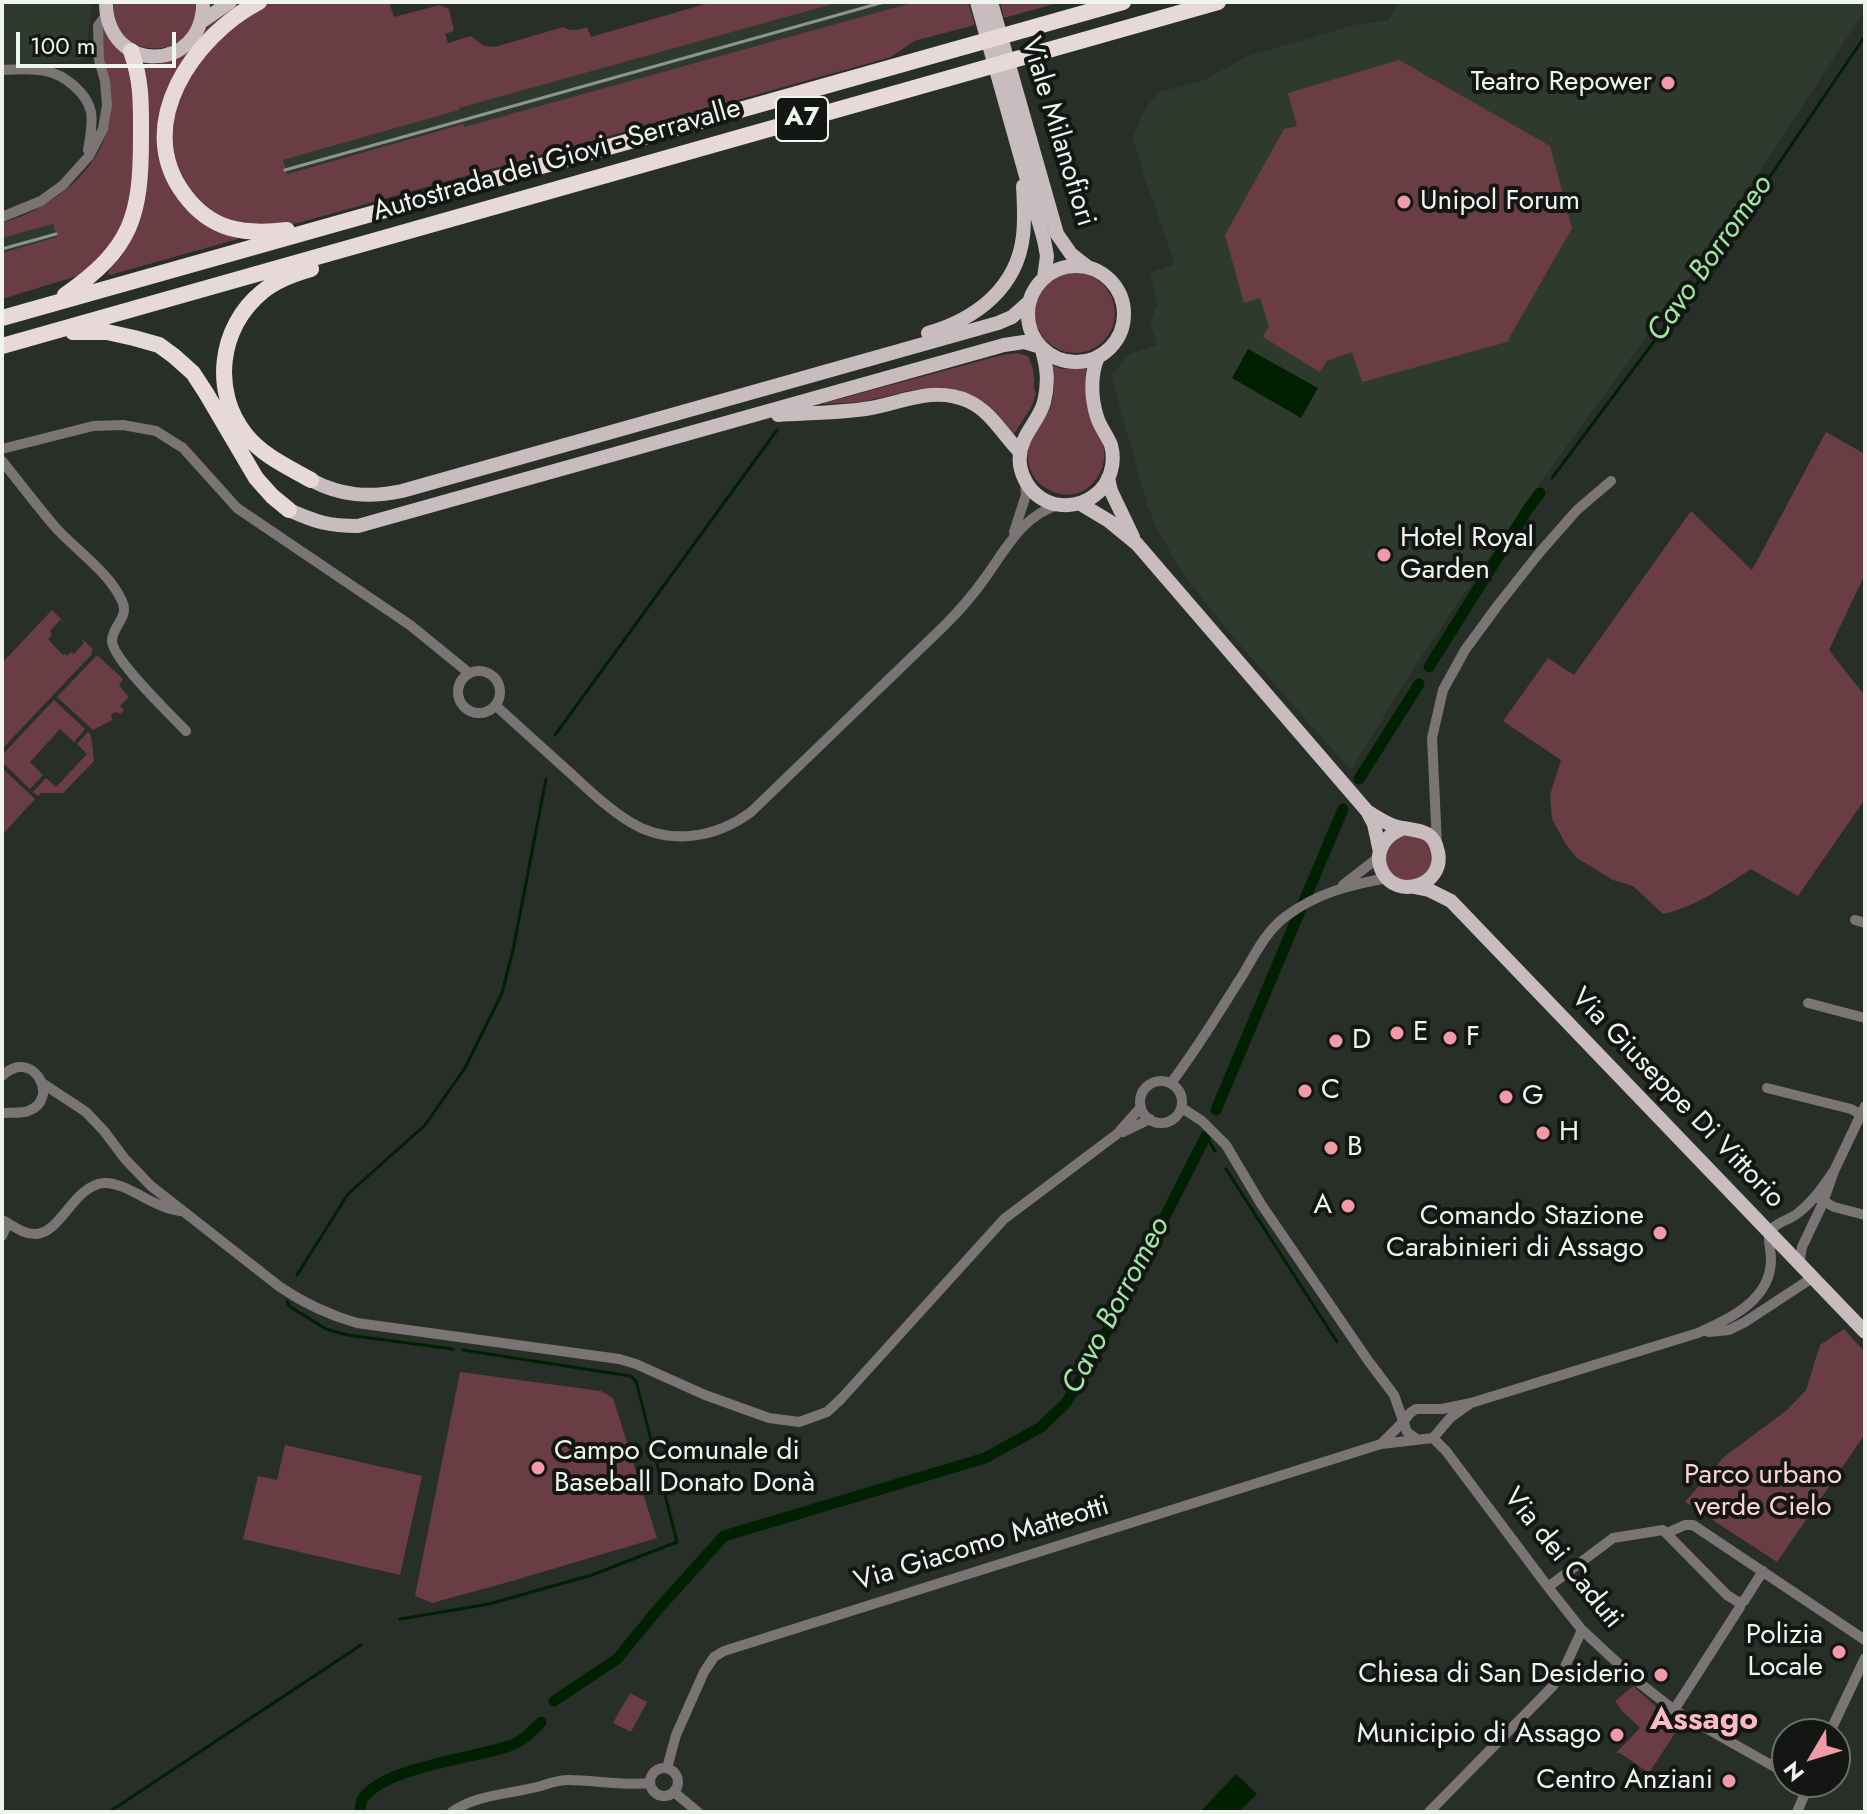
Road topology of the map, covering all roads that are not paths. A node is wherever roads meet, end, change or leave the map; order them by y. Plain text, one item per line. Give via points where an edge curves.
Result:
1 (203, 2) edge
2 (230, 2) edge
3 (259, 2) edge
4 (977, 2) edge
5 (991, 2) edge
6 (1123, 2) edge
7 (1218, 2) edge
8 (106, 8) edge
9 (201, 22) junction
10 (131, 51) junction
11 (2, 70) edge
12 (1025, 147) junction
13 (1023, 164) junction
14 (81, 167) junction
15 (529, 196) junction
16 (2, 217) edge
17 (332, 225) junction
18 (1089, 268) junction
19 (1044, 278) junction
20 (1029, 302) junction
21 (52, 304) junction
22 (2, 318) edge
23 (47, 333) junction
24 (2, 346) edge
25 (1041, 347) junction
26 (882, 356) junction
27 (1098, 357) junction
28 (746, 417) junction
29 (2, 449) edge
30 (1020, 452) junction
31 (2, 461) edge
32 (1108, 478) junction
33 (311, 480) joint
34 (1025, 481) junction
35 (1611, 481) dead end
36 (1079, 503) junction
37 (1059, 505) junction
38 (289, 510) joint
39 (1012, 538) junction
40 (1137, 544) junction
41 (469, 673) junction
42 (495, 705) junction
43 (186, 731) dead end
44 (1367, 811) junction
45 (1436, 813) junction
46 (1408, 828) junction
47 (1379, 854) junction
48 (1438, 856) junction
49 (1387, 878) junction
50 (1414, 887) junction
51 (1340, 888) junction
52 (1451, 901) junction
53 (1808, 1003) dead end
54 (1865, 1018) edge
55 (2, 1076) edge
56 (42, 1083) junction
57 (1171, 1083) junction
58 (1767, 1088) dead end
59 (66, 1099) junction
60 (2, 1103) edge
61 (39, 1103) junction
62 (1141, 1107) junction
63 (1182, 1108) junction
64 (7, 1112) edge
65 (1864, 1113) edge
66 (1150, 1119) junction
67 (1117, 1134) junction
68 (1819, 1198) junction
69 (185, 1213) junction
70 (1865, 1215) edge
71 (1793, 1218) junction
72 (5, 1221) edge
73 (1769, 1233) junction
74 (2, 1236) edge
75 (1808, 1236) junction
76 (1799, 1265) junction
77 (1812, 1278) junction
78 (1780, 1284) junction
79 (1865, 1332) edge
80 (1698, 1333) junction
81 (1394, 1395) junction
82 (1471, 1403) junction
83 (1427, 1409) junction
84 (1404, 1421) junction
85 (1441, 1427) junction
86 (1433, 1438) junction
87 (1419, 1440) junction
88 (1381, 1444) junction
89 (1667, 1533) junction
90 (1763, 1571) junction
91 (1548, 1587) junction
92 (1741, 1602) junction
93 (1582, 1630) junction
94 (1865, 1640) edge
95 (1865, 1658) edge
96 (1674, 1710) junction
97 (1837, 1718) edge
98 (1771, 1765) edge
99 (667, 1768) junction
100 (650, 1783) junction
101 (674, 1792) junction
102 (452, 1812) edge
103 (698, 1812) edge
104 (1429, 1812) edge

1 - 9 main road
2 - 9 main road
3 - 17 highway via 215,34 175,87 165,135 167,161 190,203 224,227 256,232
4 - 12 main road, Viale Milanofiori
5 - 12 main road, Viale Milanofiori
6 - 17 highway, Autostrada dei Giovi - Serravalle / A7
7 - 15 highway, Autostrada dei Giovi - Serravalle / A7
8 - 10 main road via 114,37
8 - 14 street via 98,26 107,105 103,129
9 - 10 main road via 195,36 175,53 154,57
10 - 21 highway via 141,90 139,194 131,224 107,262
11 - 14 street via 49,71 65,78 88,103 91,130
12 - 13 main road, Viale Milanofiori
12 - 18 main road, Viale Milanofiori via 1057,234
13 - 19 main road, Viale Milanofiori via 1047,256
13 - 26 main road via 1021,247 1001,289 964,320 909,339
14 - 16 street via 49,196
15 - 23 highway, Autostrada dei Giovi - Serravalle / A7
15 - 33 highway via 407,242 290,276 265,289 245,309 224,358 229,404 257,446
17 - 21 highway, Autostrada dei Giovi - Serravalle / A7
18 - 19 main road via 1063,268
18 - 27 main road via 1113,284 1123,307 1120,333
19 - 20 main road
20 - 25 main road via 1030,328
20 - 26 main road via 998,323
21 - 22 highway, Autostrada dei Giovi - Serravalle / A7
23 - 24 highway, Autostrada dei Giovi - Serravalle / A7
23 - 38 highway via 107,332 159,345 193,373 256,478
25 - 27 main road via 1063,360
25 - 28 main road via 1024,342 1004,345
25 - 30 main road via 1046,392
26 - 33 main road via 391,493 362,496
27 - 32 main road via 1093,392 1113,455
28 - 30 main road via 870,408 943,394 987,412
28 - 38 main road via 358,526 315,522
29 - 41 street via 93,426 156,431 183,448 237,508 410,625
30 - 34 main road
31 - 43 street via 122,600 114,649
32 - 36 main road via 1096,495
32 - 40 main road
34 - 37 main road via 1039,496
34 - 39 street via 1026,495
35 - 45 street via 1540,552 1465,650 1443,690 1432,738
36 - 37 main road
36 - 40 main road
37 - 39 street via 1032,517
39 - 42 street via 965,605 751,812 720,831 674,837 633,824
40 - 44 main road
41 - 42 street via 482,671 495,678 500,692
41 - 42 street via 458,687 462,704 478,713
44 - 46 main road
44 - 47 main road
45 - 46 street
45 - 48 street
46 - 47 main road via 1390,835
46 - 48 main road via 1427,834
47 - 49 main road
47 - 51 street
48 - 50 main road via 1430,879
48 - 52 main road, Via Giuseppe Di Vittorio
49 - 50 main road via 1401,887
49 - 51 street
50 - 52 main road, Via Giuseppe Di Vittorio
51 - 57 street via 1284,917 1263,941
52 - 73 main road, Via Giuseppe Di Vittorio
53 - 54 street
55 - 56 street via 11,1065 29,1068
56 - 59 street
56 - 61 street
57 - 62 street via 1151,1083 1142,1094
57 - 63 street via 1181,1094
58 - 65 street
59 - 61 street
59 - 69 street via 86,1112 137,1173
60 - 64 street
61 - 64 street via 25,1112
62 - 66 street
62 - 67 street
63 - 66 street via 1169,1121
63 - 81 street via 1226,1145
65 - 68 street
66 - 67 street
67 - 69 street via 1004,1219 841,1399 827,1412 799,1422 739,1409 619,1359 336,1317 292,1295
68 - 70 street
68 - 71 street
68 - 75 street
69 - 72 street via 104,1183 78,1197 45,1231 25,1233
71 - 73 street
71 - 75 street via 1803,1223
72 - 74 street
73 - 76 main road, Via Giuseppe Di Vittorio
73 - 78 street
75 - 76 street
76 - 77 main road, Via Giuseppe Di Vittorio
77 - 78 street
77 - 79 main road, Via Giuseppe Di Vittorio
78 - 80 street
78 - 80 street via 1745,1322 1729,1330
80 - 82 street
81 - 83 street
81 - 84 street
82 - 83 street
82 - 85 street
83 - 84 street via 1410,1413
83 - 85 street via 1439,1415
84 - 87 street via 1407,1432
84 - 88 street, Via Giacomo Matteotti
85 - 86 street
86 - 87 street
86 - 91 street, Via dei Caduti
87 - 88 street, Via Giacomo Matteotti
88 - 99 street, Via Giacomo Matteotti via 724,1651 704,1672
89 - 90 street via 1693,1525
89 - 91 street via 1613,1538
89 - 92 street via 1727,1595
90 - 92 street
90 - 94 street
91 - 93 street, Via dei Caduti
92 - 96 street
93 - 96 street, Via dei Caduti
93 - 104 street via 1553,1686
95 - 97 street
96 - 98 street, Via dei Caduti
99 - 100 street via 655,1771
99 - 101 street via 677,1776
100 - 101 street via 659,1795
100 - 102 street via 555,1781
101 - 103 street

